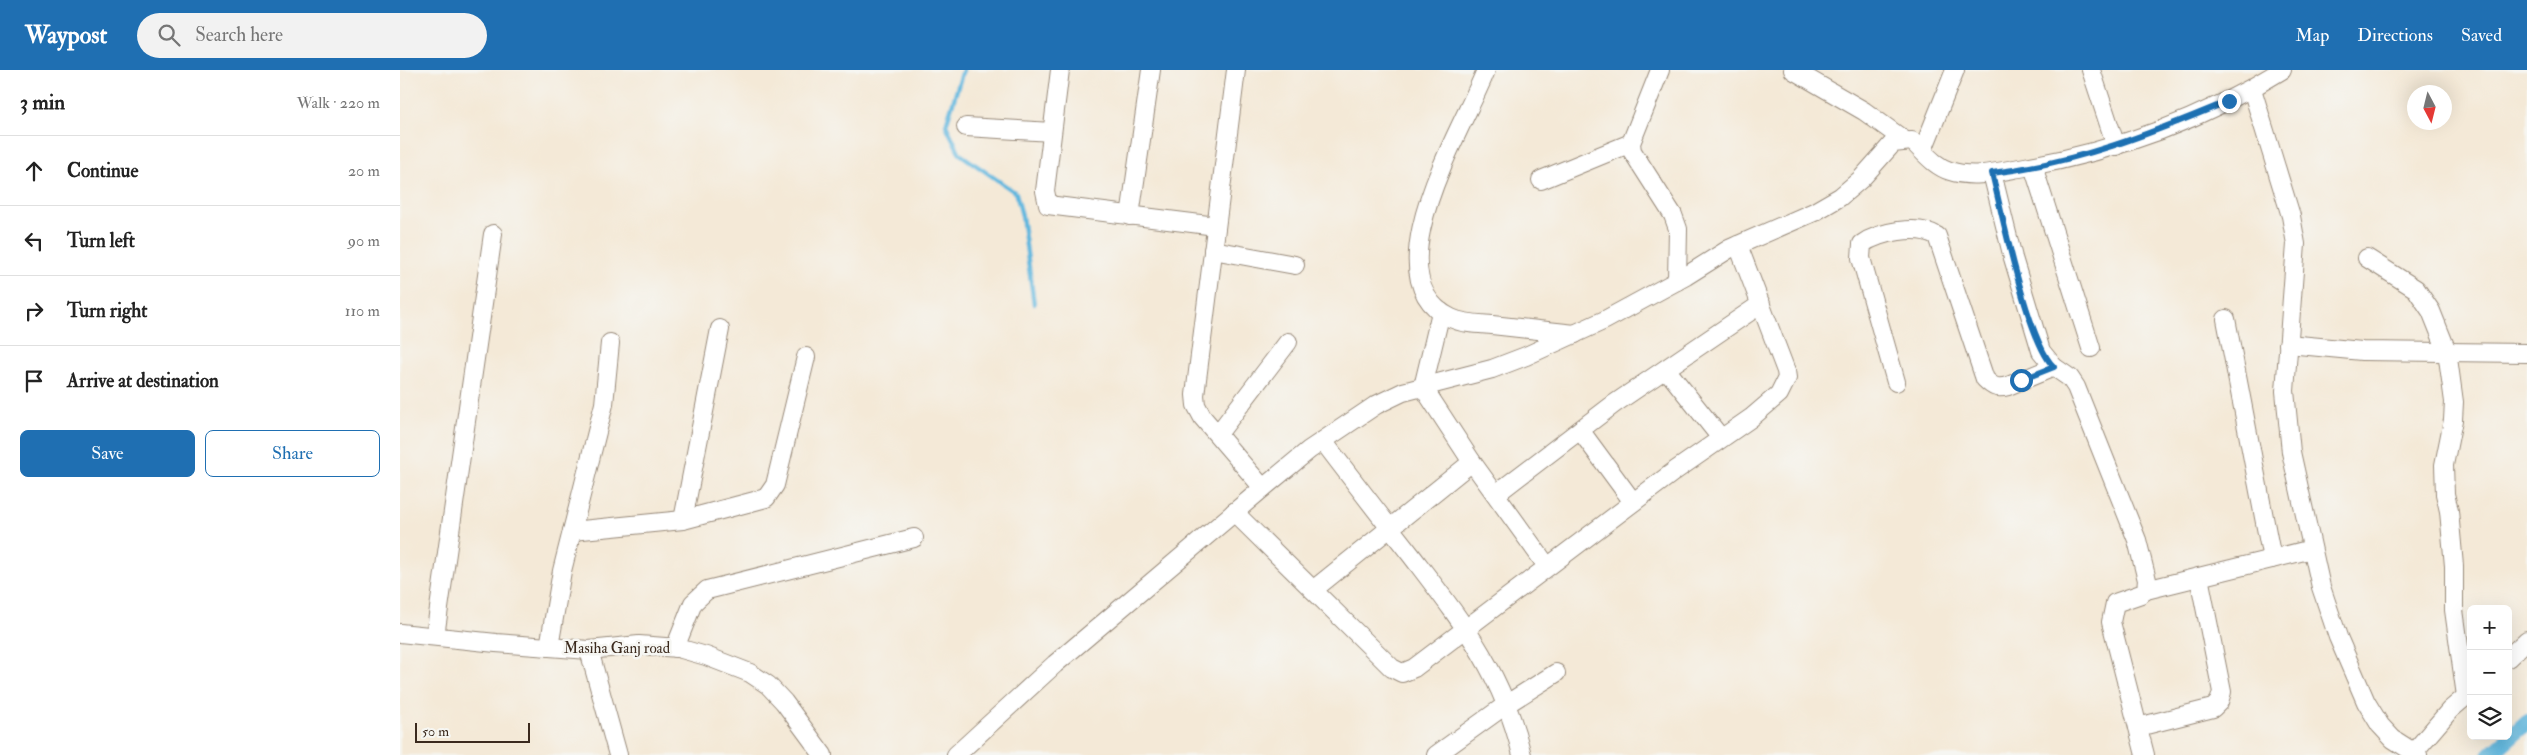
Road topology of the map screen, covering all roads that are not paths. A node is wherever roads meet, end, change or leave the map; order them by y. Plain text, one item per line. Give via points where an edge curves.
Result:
1 (1060, 70) edge
2 (1151, 70) edge
3 (1236, 70) edge
4 (1486, 70) edge
5 (1660, 70) edge
6 (1793, 70) edge
7 (1955, 70) edge
8 (2091, 70) edge
9 (2282, 70) edge
10 (2252, 89) junction
11 (966, 127) dead end
12 (1052, 132) junction
13 (1904, 140) junction
14 (1631, 143) junction
15 (2116, 146) junction
16 (1923, 150) junction
17 (2032, 166) junction
18 (1992, 173) junction
19 (1541, 180) dead end
20 (1130, 216) junction
21 (1216, 226) junction
22 (493, 234) dead end
23 (1738, 245) junction
24 (1213, 250) junction
25 (2367, 258) dead end
26 (1295, 265) dead end
27 (1677, 281) junction
28 (1761, 304) junction
29 (1441, 312) junction
30 (2226, 319) dead end
31 (720, 329) dead end
32 (1575, 334) junction
33 (1288, 342) dead end
34 (610, 343) dead end
35 (2288, 344) junction
36 (2091, 348) dead end
37 (2447, 351) junction
38 (2527, 353) edge
39 (806, 358) dead end
40 (2054, 367) junction
41 (1666, 368) junction
42 (1896, 382) dead end
43 (1423, 387) junction
44 (1580, 430) junction
45 (1218, 434) junction
46 (1721, 438) junction
47 (1323, 441) junction
48 (1472, 462) junction
49 (1262, 488) junction
50 (1496, 494) junction
51 (1633, 502) junction
52 (1234, 512) junction
53 (683, 520) junction
54 (1390, 528) junction
55 (572, 531) junction
56 (914, 538) dead end
57 (2312, 549) junction
58 (2272, 559) junction
59 (1547, 566) junction
60 (2199, 577) junction
61 (1313, 590) junction
62 (2146, 590) junction
63 (1466, 627) junction
64 (400, 633) edge
65 (435, 636) junction
66 (2527, 640) edge
67 (549, 647) junction
68 (675, 648) junction
69 (589, 650) junction
70 (2512, 654) edge
71 (1556, 673) dead end
72 (2467, 688) edge
73 (2467, 695) edge
74 (1507, 704) junction
75 (2138, 727) junction
76 (2416, 753) edge
77 (618, 755) edge
78 (823, 755) edge
79 (956, 755) edge
80 (1436, 755) edge
81 (1522, 755) edge
82 (2145, 755) edge

1 - 12 street
2 - 20 street
3 - 21 street
4 - 29 street via 1439,170 1423,223 1419,270 1427,295
5 - 14 street
6 - 13 street
7 - 16 street
8 - 15 street
9 - 10 street
10 - 15 street
10 - 35 street via 2291,216 2296,244
11 - 12 street
12 - 20 street via 1045,197 1048,205
13 - 16 street via 1912,141
13 - 23 street via 1893,142 1861,179 1840,197 1814,212
14 - 19 street
14 - 27 street via 1632,151 1673,215 1678,229
15 - 17 street via 2060,162
16 - 18 street via 1935,163 1949,171
17 - 18 street
17 - 36 street
18 - 40 street via 2033,326 2041,351
20 - 21 street
21 - 24 street
22 - 65 street
23 - 27 street
23 - 28 street
24 - 26 street
24 - 45 street via 1195,395 1203,418
25 - 37 street via 2416,289 2431,311
27 - 32 street
28 - 41 street
28 - 46 street via 1787,378 1779,394
29 - 32 street via 1452,319 1474,323
29 - 43 street
30 - 58 street
31 - 53 street
32 - 43 street via 1492,369
33 - 45 street
34 - 55 street via 604,404
35 - 37 street via 2362,351
35 - 57 street via 2286,391 2291,452
37 - 38 street
37 - 72 street via 2454,402 2444,464 2445,494 2454,566 2454,610
39 - 53 street via 772,492 754,503
40 - 42 street via 2008,386 1992,387 1984,379 1937,236 1930,231 1897,232 1866,241 1862,244 1861,258
40 - 62 street via 2070,378 2076,387 2118,488 2137,540 2147,580
41 - 44 street
41 - 46 street
43 - 47 street via 1390,396
43 - 48 street
44 - 50 street
44 - 51 street
45 - 49 street
46 - 51 street
47 - 49 street
47 - 54 street
48 - 50 street
48 - 54 street
49 - 52 street
50 - 59 street
51 - 59 street
52 - 61 street
52 - 79 street via 1055,664
53 - 55 street
54 - 61 street
54 - 63 street
55 - 67 street
56 - 68 street via 707,590 693,603
57 - 58 street
57 - 76 street via 2338,637 2366,702 2393,739
58 - 60 street
59 - 63 street
60 - 62 street
60 - 75 street via 2222,692 2219,702 2213,708
61 - 63 street via 1392,668 1402,673 1414,668
62 - 75 street via 2115,602 2111,622
63 - 74 street
64 - 65 street, Masiha Ganj road
65 - 67 street, Masiha Ganj road
66 - 70 street
67 - 69 street, Masiha Ganj road
68 - 69 street, Masiha Ganj road via 639,645
68 - 78 street, Masiha Ganj road via 750,673 768,685
69 - 77 street
71 - 74 street
73 - 76 street via 2450,710
74 - 80 street
74 - 81 street
75 - 82 street

